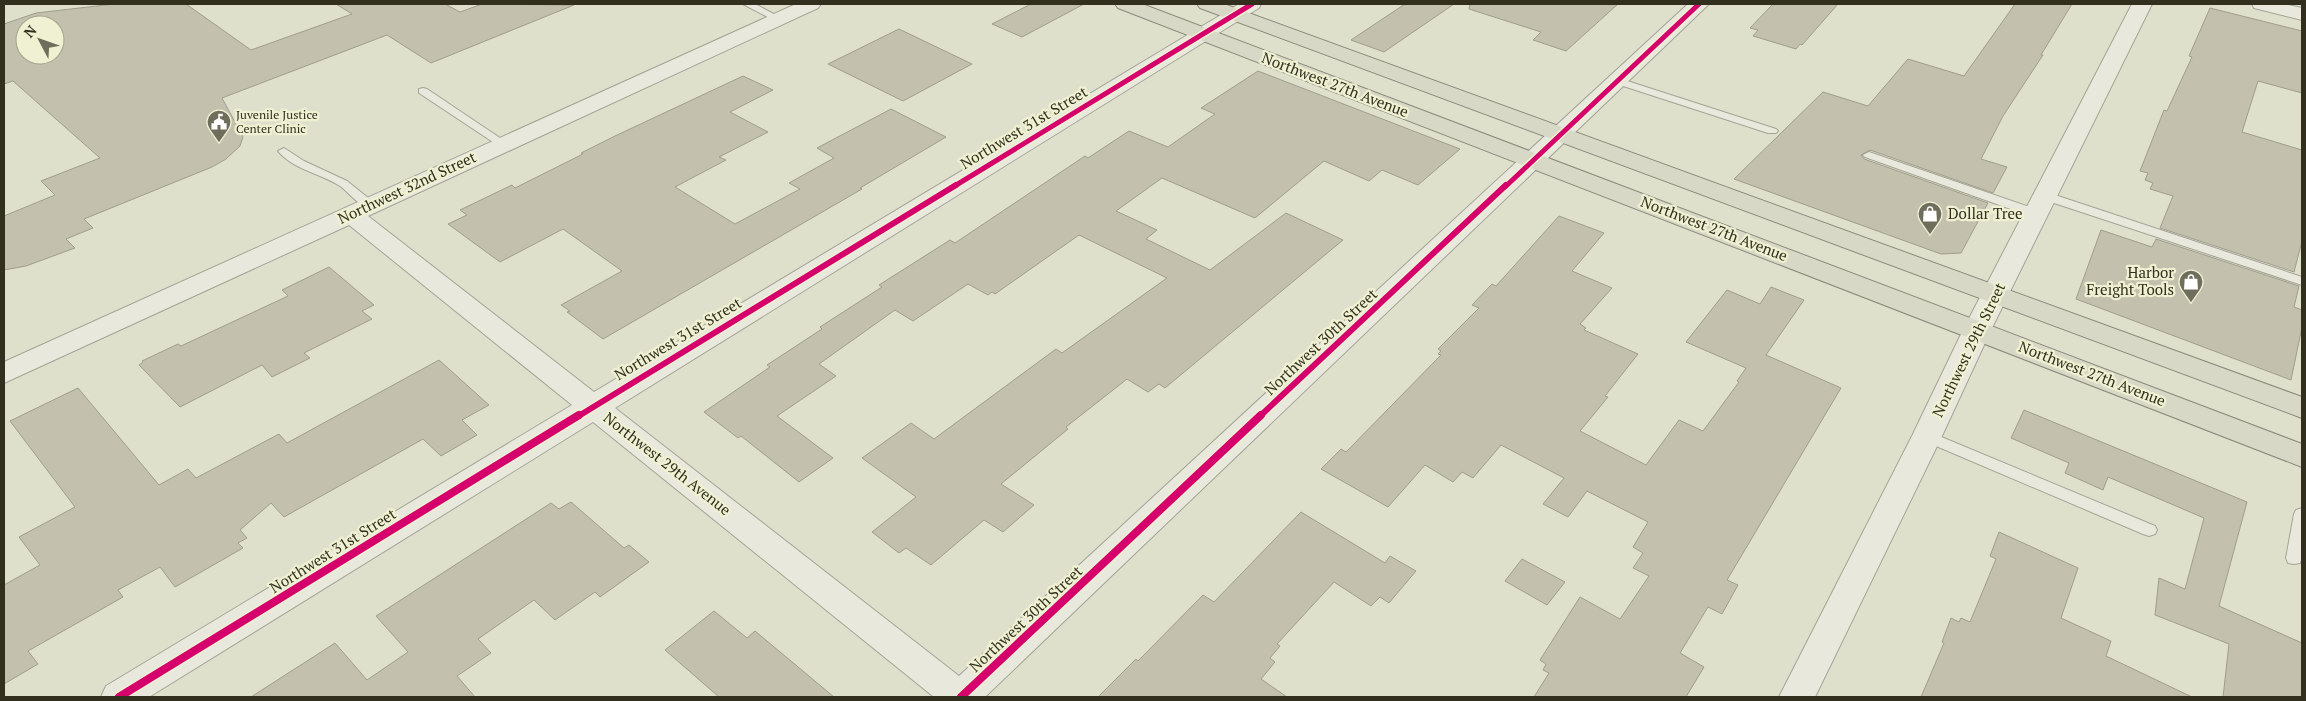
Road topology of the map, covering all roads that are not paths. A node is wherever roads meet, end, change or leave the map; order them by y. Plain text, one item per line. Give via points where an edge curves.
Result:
1 (748, 4) edge
2 (1125, 4) edge
3 (1207, 4) edge
4 (1699, 4) edge
5 (2142, 4) edge
6 (2261, 4) edge
7 (795, 9) edge
8 (1243, 9) edge
9 (2302, 14) edge
10 (1203, 34) junction
11 (1618, 81) junction
12 (423, 91) dead end
13 (1772, 131) dead end
14 (1562, 134) junction
15 (503, 144) junction
16 (284, 151) dead end
17 (1869, 155) dead end
18 (1533, 160) junction
19 (2041, 205) junction
20 (360, 209) junction
21 (2302, 281) edge
22 (1995, 294) junction
23 (1977, 330) junction
24 (4, 373) edge
25 (594, 406) junction
26 (2302, 408) edge
27 (1927, 436) junction
28 (2302, 456) edge
29 (2302, 514) edge
30 (2149, 530) dead end
31 (2294, 558) dead end
32 (119, 697) edge
33 (961, 697) edge
34 (1796, 697) edge

1 - 7 lane
2 - 10 highway, Northwest 27th Avenue
3 - 8 highway, Northwest 27th Avenue
4 - 11 street, Northwest 30th Street
5 - 19 street, Northwest 29th Street
6 - 9 street
7 - 15 street, Northwest 32nd Street
8 - 10 street, Northwest 31st Street
8 - 14 highway, Northwest 27th Avenue
10 - 18 highway, Northwest 27th Avenue
10 - 25 street, Northwest 31st Street
11 - 13 lane
11 - 14 street, Northwest 30th Street
12 - 15 lane
14 - 18 street, Northwest 30th Street
14 - 22 highway, Northwest 27th Avenue
15 - 20 street, Northwest 32nd Street
16 - 20 lane via 300,163 343,183
17 - 19 lane
18 - 23 highway, Northwest 27th Avenue
18 - 33 street, Northwest 30th Street
19 - 21 lane
19 - 22 street, Northwest 29th Street
20 - 24 street, Northwest 32nd Street
20 - 25 street, Northwest 29th Avenue
22 - 23 street, Northwest 29th Street
22 - 26 highway, Northwest 27th Avenue
23 - 27 street, Northwest 29th Street
23 - 28 highway, Northwest 27th Avenue
25 - 32 street, Northwest 31st Street
25 - 33 street, Northwest 29th Avenue
27 - 30 lane
27 - 34 street, Northwest 29th Street
29 - 31 lane

